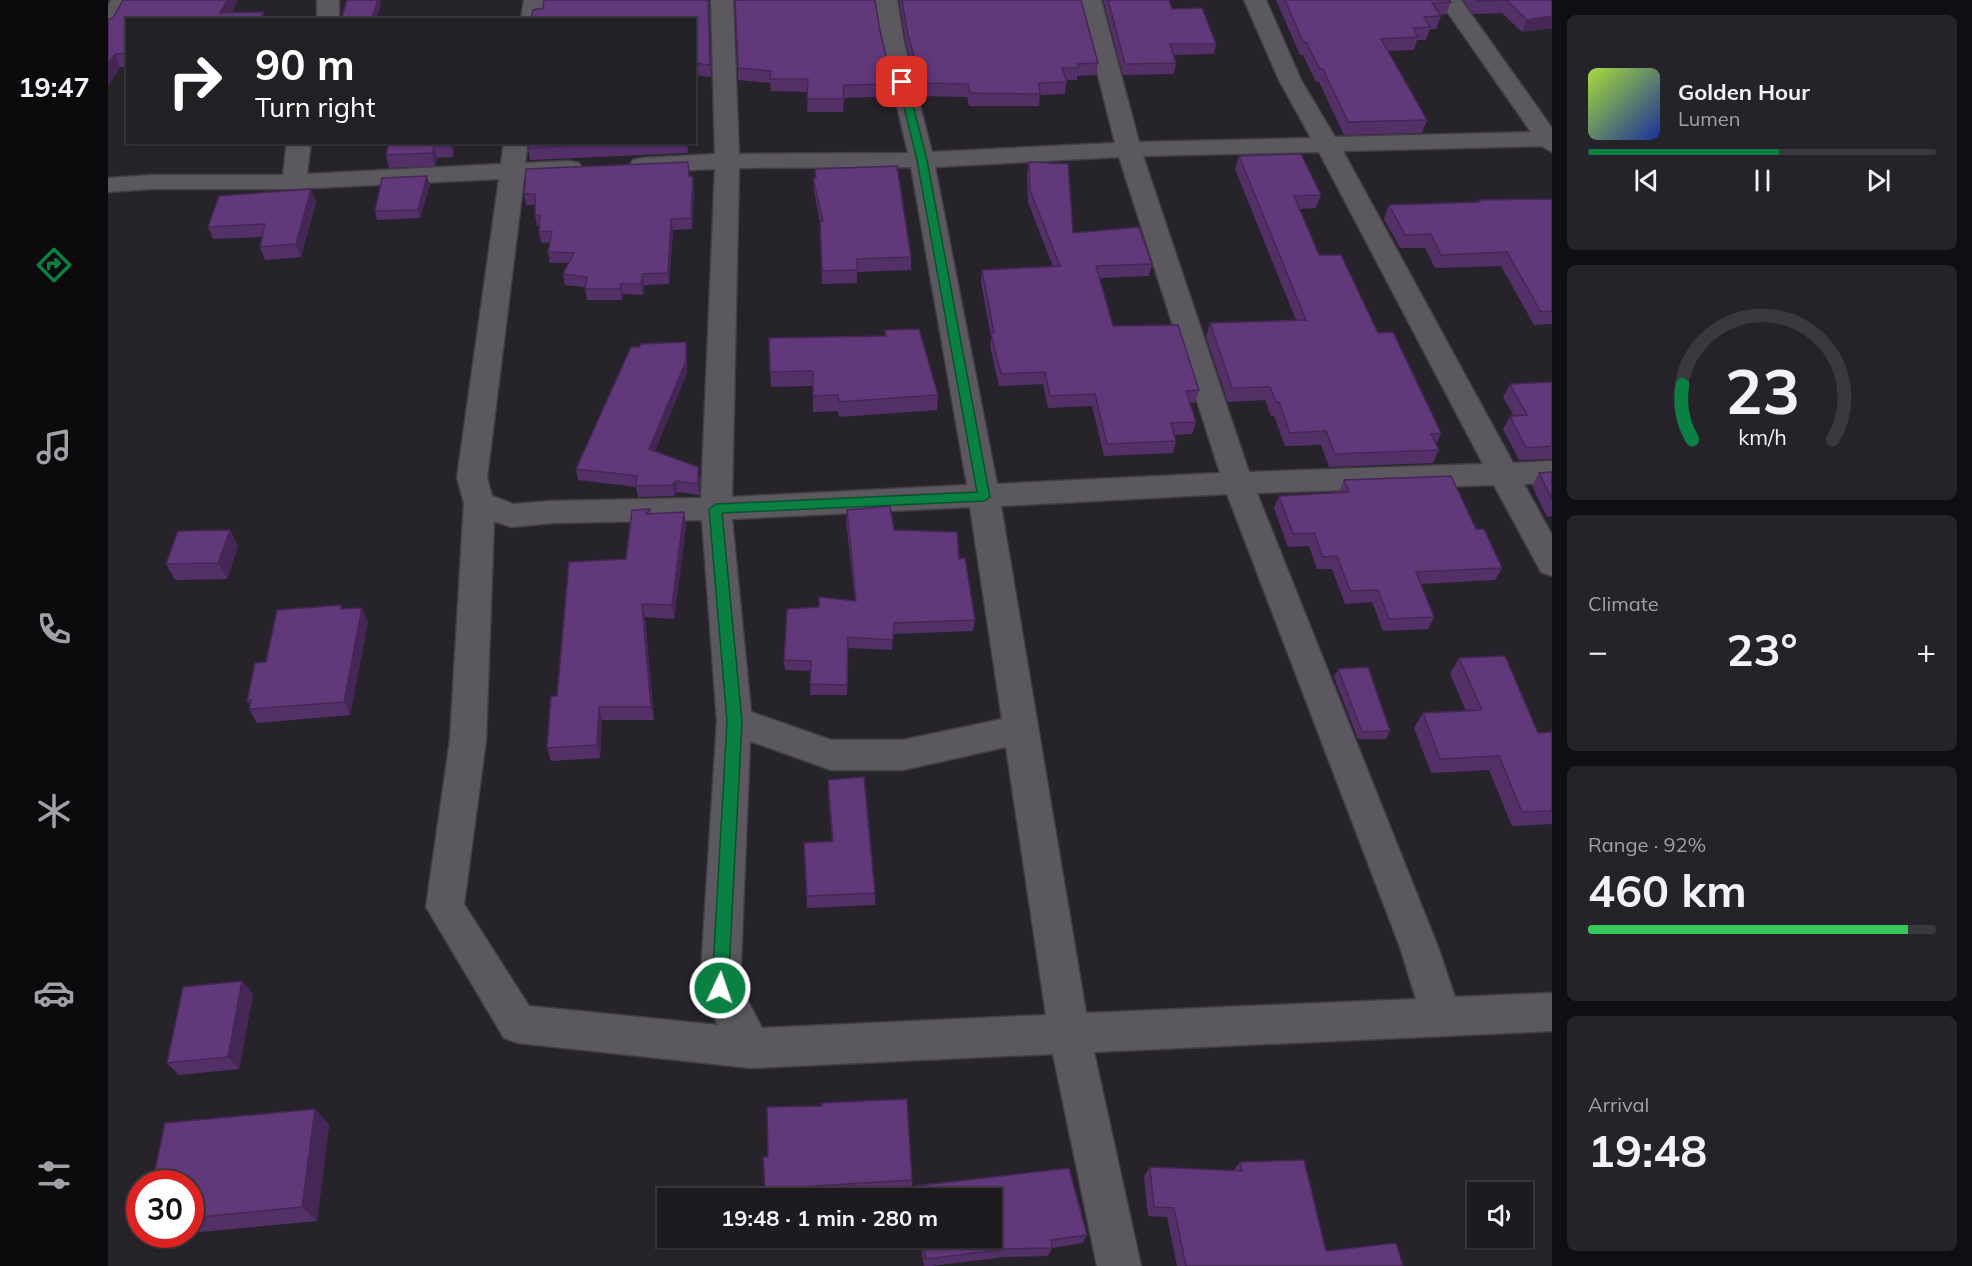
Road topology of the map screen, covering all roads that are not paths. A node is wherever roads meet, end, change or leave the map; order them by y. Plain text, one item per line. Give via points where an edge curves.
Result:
1 (122, 0) edge
2 (328, 0) edge
3 (534, 0) edge
4 (722, 0) edge
5 (886, 0) edge
6 (1090, 0) edge
7 (1255, 0) edge
8 (1450, 0) edge
9 (328, 18) edge
10 (532, 18) edge
11 (108, 24) edge
12 (1551, 141) edge
13 (299, 144) edge
14 (1327, 144) junction
15 (1129, 149) junction
16 (514, 156) edge
17 (922, 160) junction
18 (727, 161) junction
19 (294, 182) junction
20 (108, 185) edge
21 (1552, 472) edge
22 (1501, 473) junction
23 (1238, 483) junction
24 (984, 497) junction
25 (479, 503) junction
26 (716, 509) junction
27 (1552, 564) edge
28 (734, 721) junction
29 (1021, 729) junction
30 (1552, 1012) edge
31 (1441, 1015) junction
32 (1069, 1033) junction
33 (752, 1048) junction
34 (1119, 1266) edge

1 - 11 street
2 - 9 street
3 - 10 street
4 - 18 street
5 - 17 street
6 - 15 street
7 - 14 street via 1290,80
8 - 12 street
12 - 14 street
13 - 19 street
14 - 15 street
14 - 22 street
15 - 17 street
15 - 23 street
16 - 18 street via 607,166
16 - 19 street
16 - 25 street via 472,477
17 - 18 street
17 - 24 street
18 - 26 street
19 - 20 street
21 - 22 street
22 - 23 street
22 - 27 street
23 - 24 street
23 - 31 street via 1419,947
24 - 26 street
24 - 29 street
25 - 26 street via 511,516
25 - 33 street via 468,740 444,907 518,1024
26 - 28 street
28 - 29 street via 831,755 903,755
28 - 33 street via 720,988
29 - 32 street
30 - 31 street
31 - 32 street
32 - 33 street
32 - 34 street

